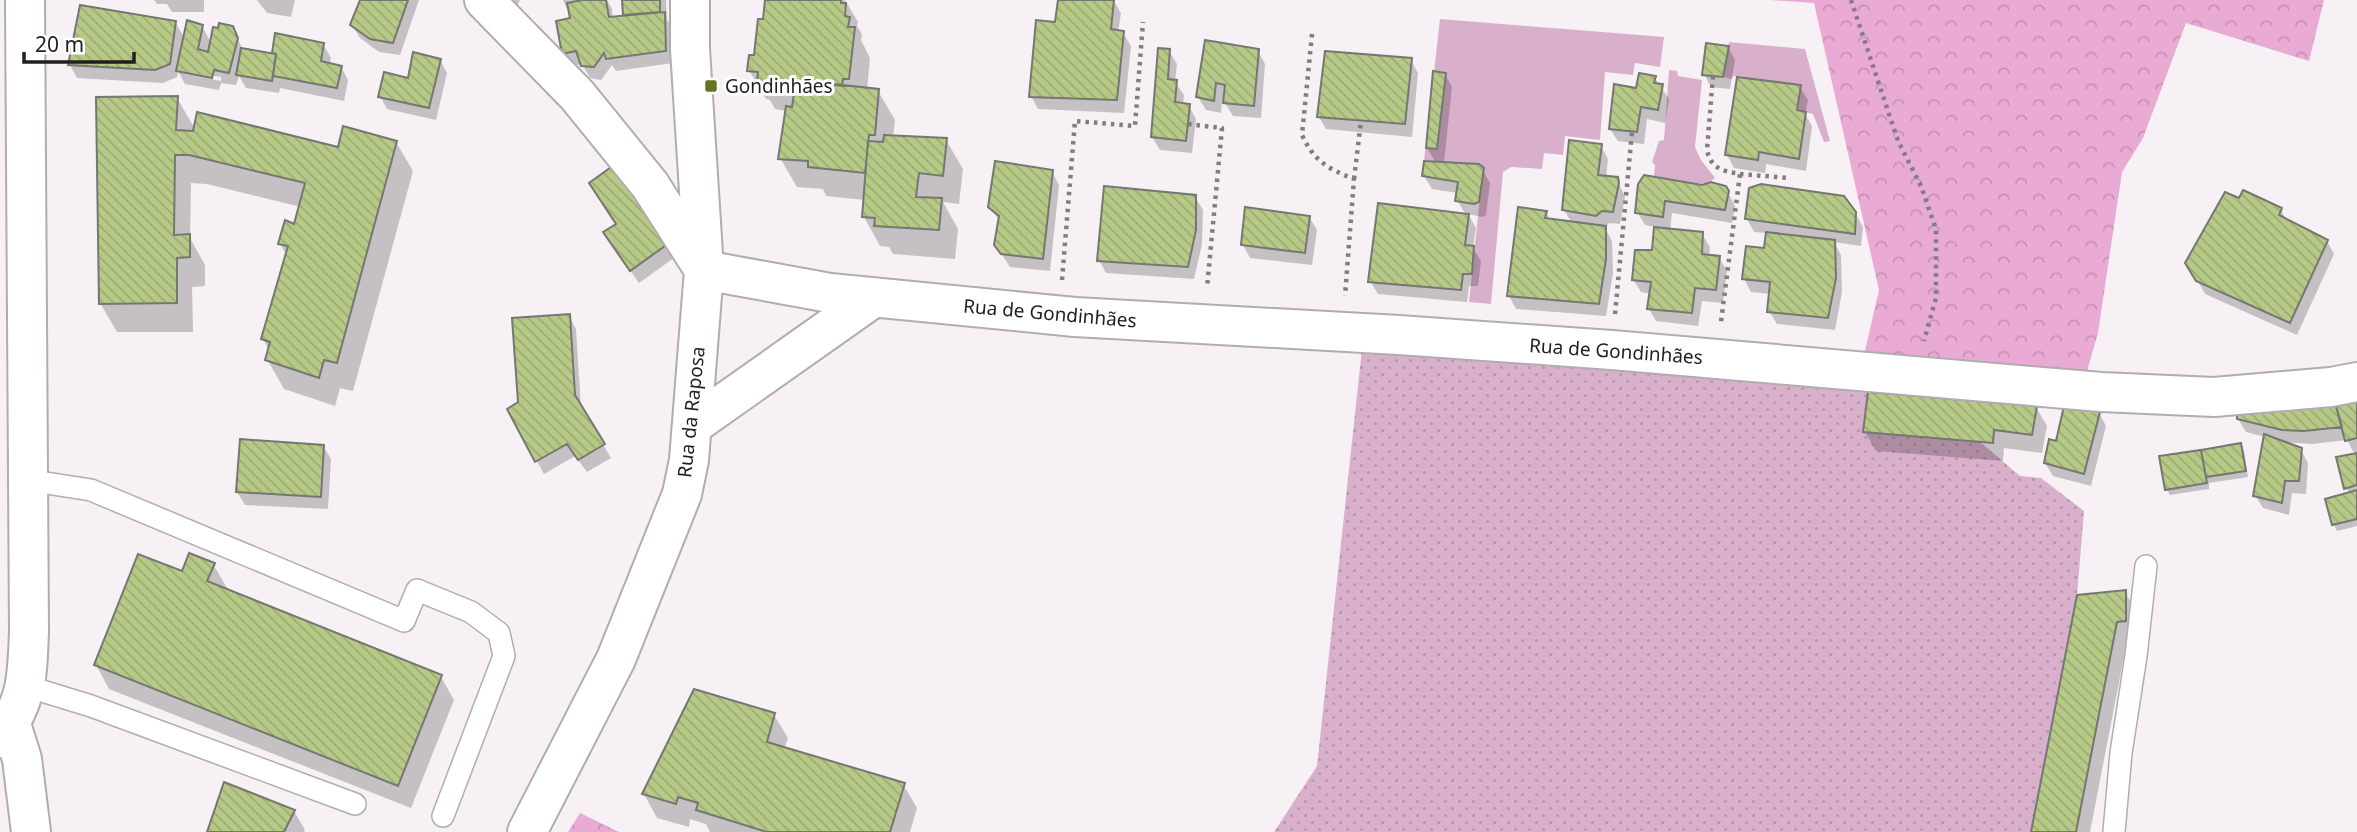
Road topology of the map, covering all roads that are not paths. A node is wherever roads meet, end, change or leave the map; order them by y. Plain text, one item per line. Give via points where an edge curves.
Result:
1 (25, 0) edge
2 (484, 0) edge
3 (690, 0) edge
4 (704, 270) junction
5 (873, 298) junction
6 (13, 373) edge
7 (2357, 382) edge
8 (692, 425) junction
9 (27, 480) junction
10 (2146, 566) dead end
11 (26, 687) junction
12 (5, 731) edge
13 (355, 804) dead end
14 (20, 811) edge
15 (443, 816) dead end
16 (527, 832) edge
17 (2114, 832) edge

1 - 6 street
2 - 4 street via 578,95 650,185
3 - 4 street, Rua da Raposa
4 - 5 street, Rua de Gondinhães
4 - 8 street, Rua da Raposa
5 - 7 street, Rua de Gondinhães via 1059,316 1717,358 2101,392 2214,397
5 - 8 street
6 - 9 street
8 - 16 street, Rua da Raposa via 682,494 650,576 616,659
9 - 11 street
9 - 15 lane via 91,490 404,621 417,590 471,612 499,633 504,656
10 - 17 lane
11 - 12 street
11 - 13 lane via 91,706
12 - 14 street via 22,759

